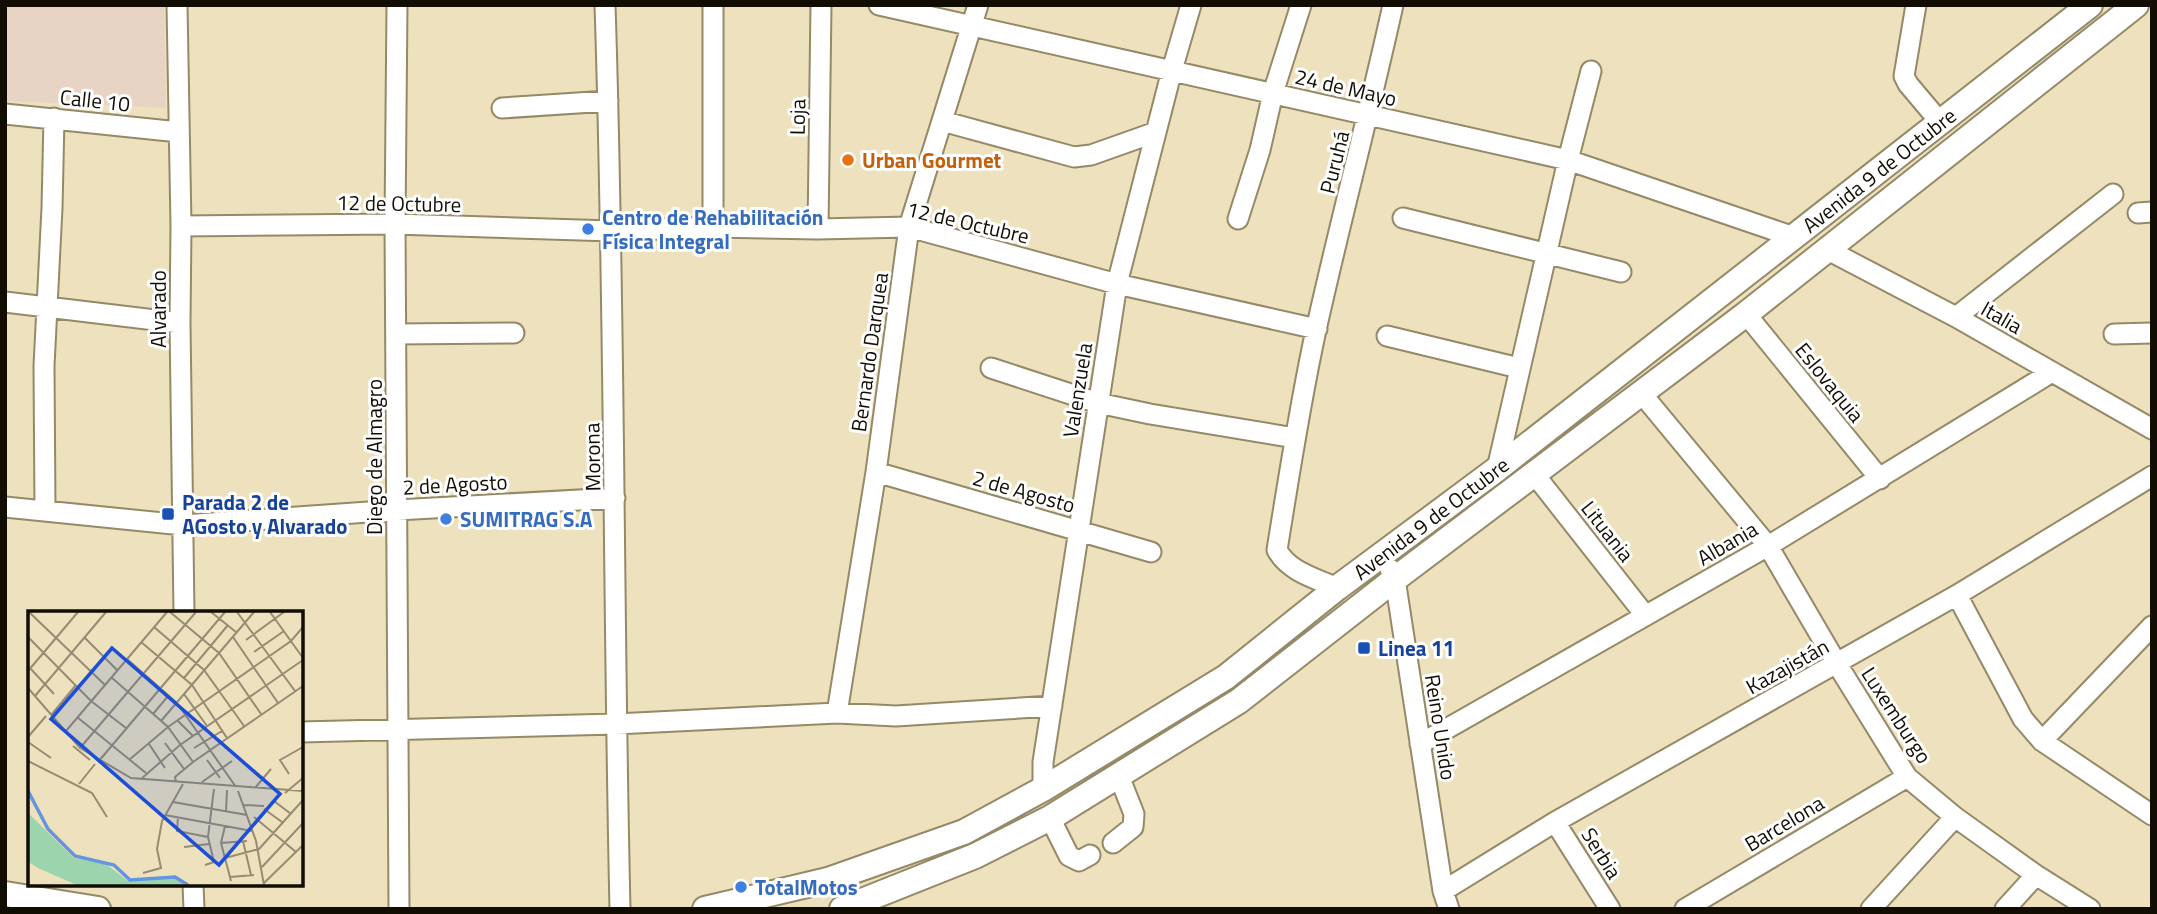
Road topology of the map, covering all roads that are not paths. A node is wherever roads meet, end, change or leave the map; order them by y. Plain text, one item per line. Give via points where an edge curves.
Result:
1 (177, 5) edge
2 (397, 5) edge
3 (605, 5) edge
4 (713, 5) edge
5 (821, 5) edge
6 (880, 5) edge
7 (978, 5) edge
8 (1191, 5) edge
9 (1301, 5) edge
10 (1393, 5) edge
11 (1916, 5) edge
12 (2090, 5) edge
13 (2136, 5) edge
14 (972, 26) junction
15 (1171, 70) junction
16 (1591, 71) dead end
17 (1273, 93) junction
18 (608, 101) junction
19 (502, 108) dead end
20 (5, 114) edge
21 (1369, 117) junction
22 (54, 118) junction
23 (942, 121) junction
24 (1940, 122) junction
25 (179, 132) junction
26 (1156, 132) junction
27 (1568, 160) junction
28 (2113, 194) dead end
29 (1403, 218) dead end
30 (1238, 219) dead end
31 (395, 224) junction
32 (181, 226) junction
33 (909, 227) junction
34 (713, 228) junction
35 (818, 229) junction
36 (612, 231) junction
37 (1794, 237) junction
38 (1828, 250) junction
39 (1546, 254) junction
40 (1621, 272) dead end
41 (1117, 284) junction
42 (5, 302) edge
43 (46, 307) junction
44 (1746, 314) junction
45 (1956, 317) junction
46 (180, 323) junction
47 (1317, 329) junction
48 (514, 333) dead end
49 (2152, 333) edge
50 (396, 334) junction
51 (2114, 334) dead end
52 (1387, 336) dead end
53 (991, 368) dead end
54 (1519, 368) junction
55 (2052, 372) junction
56 (1642, 394) junction
57 (1098, 403) junction
58 (2152, 429) edge
59 (1295, 438) junction
60 (1497, 469) junction
61 (876, 471) junction
62 (1535, 475) junction
63 (2152, 476) edge
64 (1880, 479) junction
65 (615, 498) junction
66 (5, 507) edge
67 (397, 510) junction
68 (45, 511) junction
69 (183, 525) junction
70 (1079, 530) junction
71 (1768, 546) junction
72 (1151, 552) dead end
73 (1384, 554) junction
74 (1395, 579) junction
75 (1337, 587) junction
76 (1956, 595) junction
77 (184, 611) edge
78 (1645, 615) junction
79 (2152, 626) edge
80 (1837, 664) junction
81 (1052, 706) junction
82 (837, 713) junction
83 (616, 724) junction
84 (398, 731) junction
85 (303, 732) edge
86 (2042, 741) junction
87 (1420, 744) junction
88 (1119, 776) junction
89 (1907, 777) junction
90 (1043, 789) junction
91 (2152, 815) edge
92 (1955, 817) junction
93 (1050, 818) junction
94 (1555, 822) junction
95 (1113, 844) dead end
96 (1090, 855) dead end
97 (2036, 875) junction
98 (193, 886) edge
99 (5, 894) edge
100 (1446, 900) edge
101 (98, 909) edge
102 (194, 909) edge
103 (399, 909) edge
104 (620, 909) edge
105 (705, 909) edge
106 (842, 909) edge
107 (1610, 909) edge
108 (1685, 909) edge
109 (1871, 909) edge
110 (2005, 909) edge
111 (2090, 909) edge

1 - 25 street, Alvarado
2 - 31 street, Diego de Almagro
3 - 18 street, Morona
4 - 34 street
5 - 35 street, Loja
6 - 14 street, 24 de Mayo
7 - 14 street, Bernardo Darquea
8 - 15 street, Valenzuela
9 - 17 street
10 - 21 street, Puruhá
11 - 24 street via 1904,76
12 - 24 main road, Avenida 9 de Octubre
13 - 38 main road, Avenida 9 de Octubre
14 - 15 street, 24 de Mayo
14 - 23 street, Bernardo Darquea
15 - 17 street, 24 de Mayo
15 - 26 street, Valenzuela
16 - 27 street
17 - 21 street, 24 de Mayo
17 - 30 street
18 - 19 street
18 - 36 street, Morona
20 - 22 street, Calle 10
21 - 27 street, 24 de Mayo
21 - 47 street, Puruhá
22 - 25 street, Calle 10
22 - 43 street
23 - 26 street via 1074,157
23 - 33 street, Bernardo Darquea
24 - 37 main road, Avenida 9 de Octubre
25 - 32 street, Alvarado
26 - 41 street, Valenzuela
27 - 37 street, 24 de Mayo
27 - 39 street
28 - 45 street
29 - 39 street
31 - 32 street, 12 de Octubre
31 - 36 street, 12 de Octubre
31 - 50 street, Diego de Almagro
32 - 46 street, Alvarado
33 - 35 street, 12 de Octubre
33 - 41 street, 12 de Octubre
33 - 61 street, Bernardo Darquea
34 - 35 street, 12 de Octubre
34 - 36 street, 12 de Octubre
36 - 65 street, Morona
37 - 60 main road, Avenida 9 de Octubre
38 - 44 main road, Avenida 9 de Octubre
38 - 45 street, Italia
39 - 40 street
39 - 54 street
41 - 47 street, 12 de Octubre
41 - 57 street, Valenzuela
42 - 43 street
43 - 46 street
43 - 68 street
44 - 56 main road, Avenida 9 de Octubre
44 - 64 street, Eslovaquia
45 - 55 street, Italia
46 - 69 street, Alvarado
47 - 59 street, Puruhá
48 - 50 street
49 - 51 street
50 - 67 street, Diego de Almagro
52 - 54 street
53 - 57 street
54 - 60 street
55 - 58 street, Italia
55 - 64 street, Albania
56 - 62 main road, Avenida 9 de Octubre
56 - 71 street, Luxemburgo
57 - 59 street
57 - 70 street, Valenzuela
59 - 75 street, Puruhá via 1278,550 1292,568
60 - 73 main road, Avenida 9 de Octubre
61 - 70 street, 2 de Agosto
61 - 82 street, Bernardo Darquea
62 - 74 main road, Avenida 9 de Octubre
62 - 78 street, Lituania
63 - 76 street, Kazajistán
64 - 71 street, Albania
65 - 67 street, 2 de Agosto
65 - 83 street, Morona
66 - 68 street, 2 de Agosto
67 - 69 street, 2 de Agosto
67 - 84 street, Diego de Almagro
68 - 69 street, 2 de Agosto
69 - 77 street, Alvarado
70 - 72 street, 2 de Agosto
70 - 81 street, Valenzuela
71 - 78 street, Albania
71 - 80 street, Luxemburgo
73 - 74 street, Reino Unido
73 - 75 main road, Avenida 9 de Octubre
74 - 87 street, Reino Unido
74 - 88 main road, Avenida 9 de Octubre via 1239,701
75 - 90 main road, Avenida 9 de Octubre via 1226,677
76 - 80 street, Kazajistán
76 - 86 street via 2023,719
78 - 87 street, Albania
79 - 86 street
80 - 89 street, Luxemburgo
80 - 94 street, Kazajistán
81 - 82 street via 897,716
81 - 90 street, Valenzuela
82 - 83 street
83 - 84 street
83 - 104 street, Morona
84 - 85 street
84 - 103 street, Diego de Almagro
86 - 91 street
87 - 100 street, Reino Unido
88 - 93 main road, Avenida 9 de Octubre
88 - 95 street via 1134,814 1133,827
89 - 92 street, Luxemburgo
89 - 108 street, Barcelona
90 - 105 main road, Avenida 9 de Octubre via 964,832 828,880
92 - 97 street, Luxemburgo
92 - 109 street
93 - 96 street via 1069,856 1079,861
93 - 106 main road, Avenida 9 de Octubre via 975,856
94 - 100 street, Kazajistán
94 - 107 street, Serbia
97 - 110 street
97 - 111 street, Luxemburgo
98 - 102 street
99 - 101 main road

